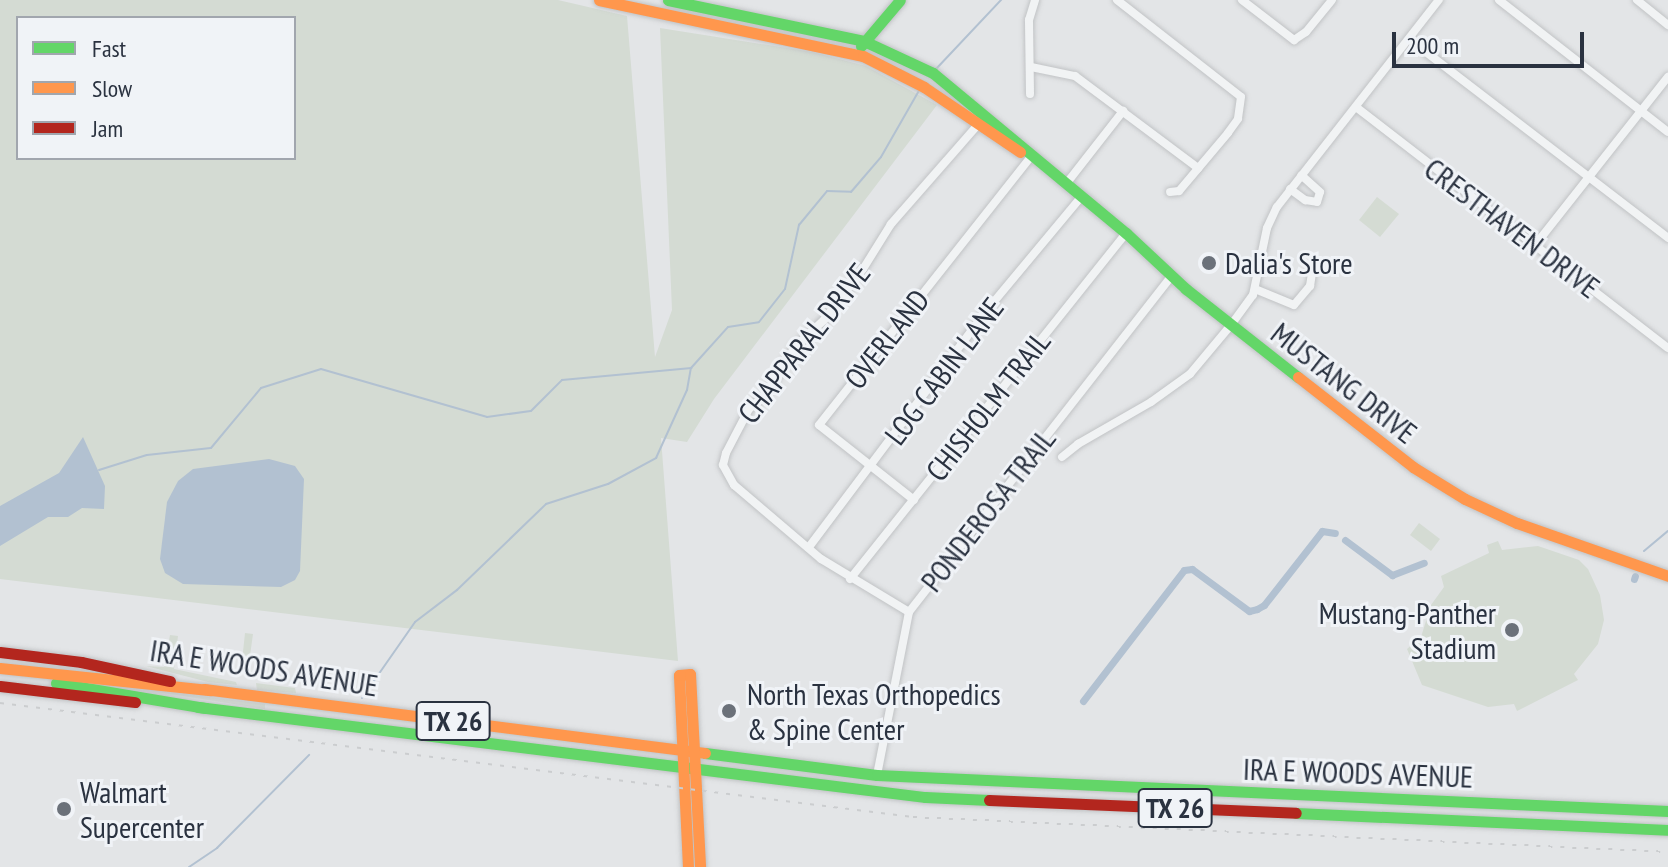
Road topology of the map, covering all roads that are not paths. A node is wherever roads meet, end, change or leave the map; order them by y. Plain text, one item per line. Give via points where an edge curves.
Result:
1 (599, 0) edge
2 (668, 0) edge
3 (900, 0) edge
4 (1035, 0) edge
5 (1117, 0) edge
6 (1242, 0) edge
7 (1332, 0) edge
8 (1439, 0) edge
9 (1499, 0) edge
10 (1637, 0) edge
11 (728, 6) edge
12 (723, 25) junction
13 (1668, 25) edge
14 (1409, 39) junction
15 (864, 41) junction
16 (856, 54) junction
17 (1031, 67) junction
18 (1668, 77) edge
19 (1030, 94) dead end
20 (1356, 107) junction
21 (1123, 111) junction
22 (1642, 111) junction
23 (982, 119) junction
24 (1668, 132) edge
25 (1031, 157) junction
26 (1198, 168) junction
27 (1301, 175) junction
28 (1589, 177) junction
29 (1066, 184) junction
30 (1290, 189) junction
31 (1170, 192) dead end
32 (1081, 197) junction
33 (1126, 233) junction
34 (1668, 238) edge
35 (1536, 244) junction
36 (1312, 273) dead end
37 (1171, 277) junction
38 (1255, 289) junction
39 (1231, 325) junction
40 (1668, 348) edge
41 (1062, 457) dead end
42 (873, 466) junction
43 (914, 500) junction
44 (809, 547) junction
45 (1668, 576) edge
46 (850, 579) junction
47 (909, 612) junction
48 (0, 652) edge
49 (0, 668) edge
50 (0, 675) edge
51 (684, 675) dead end
52 (0, 686) edge
53 (211, 690) junction
54 (206, 708) junction
55 (457, 721) junction
56 (445, 738) junction
57 (689, 751) junction
58 (689, 768) junction
59 (877, 775) junction
60 (1023, 783) junction
61 (1022, 801) junction
62 (1611, 808) junction
63 (1668, 811) edge
64 (1610, 828) junction
65 (1668, 830) edge
66 (688, 867) edge
67 (700, 867) edge

1 - 12 main road, MUSTANG DRIVE
2 - 11 main road, MUSTANG DRIVE
3 - 15 main road
4 - 17 street via 1029,20
5 - 26 street via 1241,102 1238,119
6 - 7 street via 1296,40
8 - 14 street
9 - 22 street
10 - 13 street
11 - 12 main road
11 - 15 main road, MUSTANG DRIVE
12 - 16 main road, MUSTANG DRIVE
14 - 20 street
14 - 28 street
15 - 16 main road
15 - 23 main road, MUSTANG DRIVE via 933,73
16 - 23 main road, MUSTANG DRIVE
17 - 19 street
17 - 21 street via 1075,76
18 - 22 street
20 - 27 street
20 - 35 street, CRESTHAVEN DRIVE
21 - 26 street
21 - 29 street
22 - 24 street
22 - 28 street
23 - 25 main road, MUSTANG DRIVE
23 - 44 street, CHAPPARAL DRIVE via 891,224 824,320 795,347 766,394 749,409 726,453 723,465 734,485
25 - 29 main road, MUSTANG DRIVE
25 - 42 street, OVERLAND via 819,425
26 - 31 street via 1179,191
27 - 30 street
27 - 30 street via 1320,192 1317,202
28 - 34 street
28 - 35 street
29 - 32 main road, MUSTANG DRIVE
30 - 38 street via 1267,228
32 - 33 main road, MUSTANG DRIVE
32 - 42 street, LOG CABIN LANE via 987,310
33 - 37 main road, MUSTANG DRIVE
33 - 43 street, CHISHOLM TRAIL
35 - 40 street, CRESTHAVEN DRIVE
36 - 38 street via 1310,286 1294,305
37 - 39 main road, MUSTANG DRIVE
37 - 47 street, PONDEROSA TRAIL
38 - 39 street
39 - 41 street via 1190,374
39 - 45 main road, MUSTANG DRIVE via 1400,458 1445,487 1517,523
42 - 43 street, OVERLAND
42 - 44 street, LOG CABIN LANE
43 - 46 street, CHISHOLM TRAIL
44 - 46 street, CHAPPARAL DRIVE
46 - 47 street, CHAPPARAL DRIVE
47 - 59 street, PONDEROSA TRAIL
48 - 53 main road, IRA E WOODS AVENUE via 138,672
49 - 53 main road, TX 26
50 - 54 main road
51 - 57 main road
52 - 54 main road, IRA E WOODS AVENUE / TX 26
53 - 55 main road, IRA E WOODS AVENUE / TX 26
54 - 56 main road, IRA E WOODS AVENUE / TX 26
55 - 56 main road via 456,730
55 - 57 main road, IRA E WOODS AVENUE / TX 26
56 - 58 main road, IRA E WOODS AVENUE / TX 26
57 - 58 main road
57 - 59 main road, IRA E WOODS AVENUE / TX 26
58 - 61 main road, IRA E WOODS AVENUE / TX 26 via 913,796
58 - 66 main road
58 - 67 main road
59 - 60 main road, IRA E WOODS AVENUE / TX 26
60 - 61 main road
60 - 62 main road, IRA E WOODS AVENUE / TX 26
61 - 64 main road, IRA E WOODS AVENUE / TX 26
62 - 63 main road, IRA E WOODS AVENUE / TX 26
62 - 64 main road
64 - 65 main road, IRA E WOODS AVENUE / TX 26

